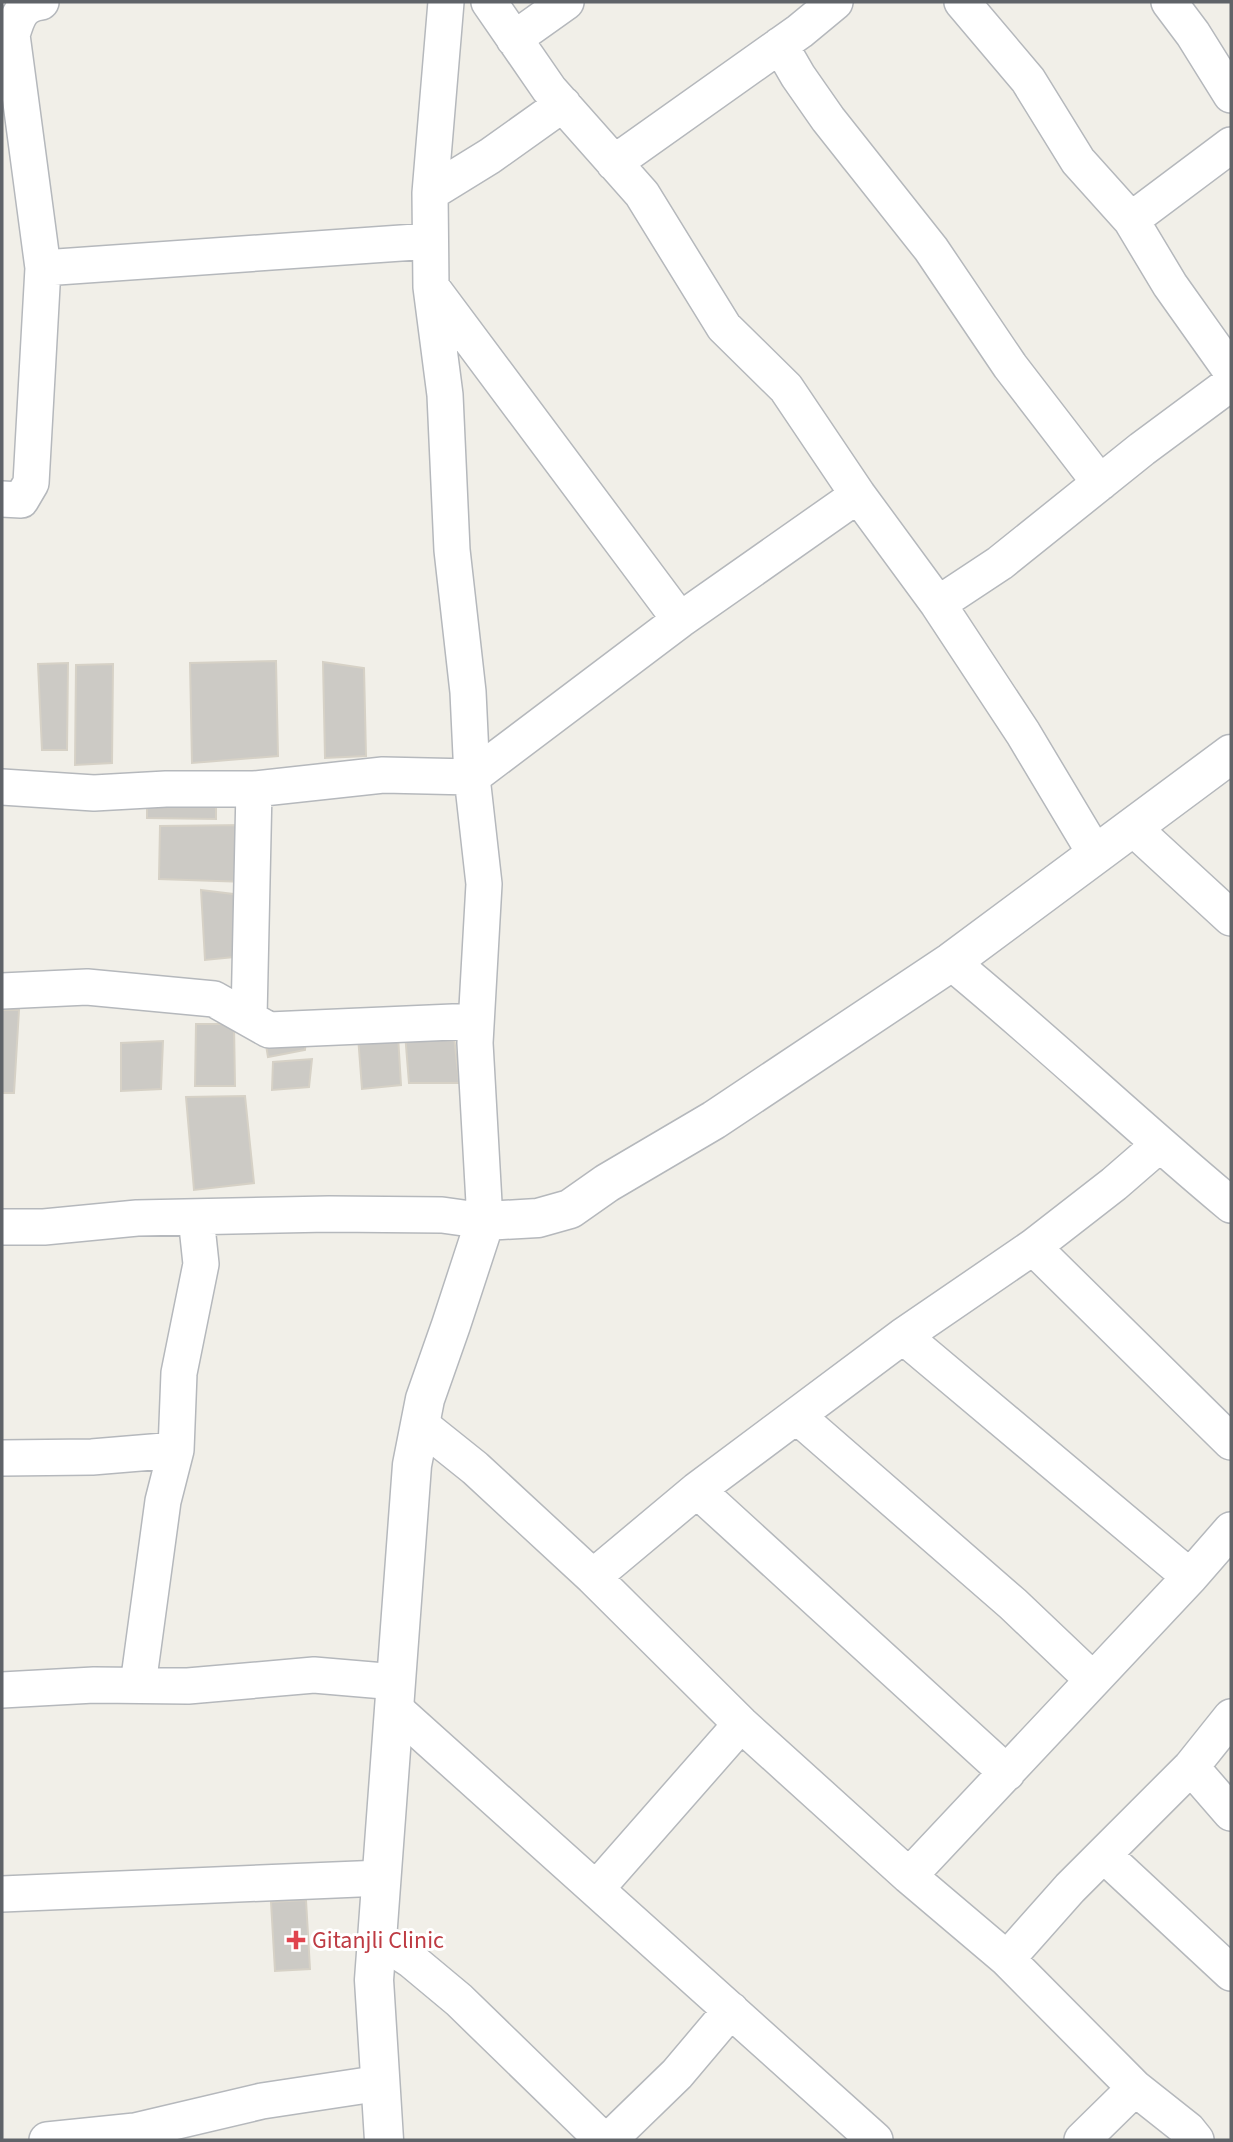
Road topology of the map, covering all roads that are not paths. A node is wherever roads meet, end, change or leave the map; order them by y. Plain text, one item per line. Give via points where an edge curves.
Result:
1 (41, 2) edge
2 (446, 2) edge
3 (489, 2) edge
4 (566, 2) edge
5 (835, 2) edge
6 (962, 2) edge
7 (1169, 2) edge
8 (514, 39) junction
9 (780, 45) junction
10 (1231, 94) edge
11 (563, 104) junction
12 (1231, 145) edge
13 (614, 163) junction
14 (430, 193) junction
15 (1130, 220) junction
16 (430, 241) junction
17 (43, 268) junction
18 (431, 287) junction
19 (1231, 371) edge
20 (1231, 383) edge
21 (1100, 484) junction
22 (858, 495) junction
23 (2, 499) edge
24 (938, 604) junction
25 (680, 620) junction
26 (1231, 754) edge
27 (472, 777) junction
28 (2, 787) edge
29 (254, 789) junction
30 (1132, 827) junction
31 (1096, 855) junction
32 (1231, 918) edge
33 (951, 962) junction
34 (2, 991) edge
35 (249, 1018) junction
36 (476, 1021) junction
37 (1159, 1145) junction
38 (1231, 1205) edge
39 (196, 1217) junction
40 (485, 1221) junction
41 (2, 1227) edge
42 (1033, 1247) junction
43 (904, 1336) junction
44 (796, 1416) junction
45 (420, 1424) junction
46 (1231, 1443) edge
47 (176, 1450) junction
48 (2, 1458) edge
49 (697, 1490) junction
50 (1231, 1530) edge
51 (593, 1577) junction
52 (1190, 1577) junction
53 (1093, 1680) junction
54 (138, 1685) junction
55 (2, 1690) edge
56 (395, 1695) junction
57 (1231, 1717) edge
58 (741, 1724) junction
59 (1191, 1767) junction
60 (1007, 1773) junction
61 (1231, 1813) edge
62 (1104, 1855) junction
63 (909, 1876) junction
64 (382, 1878) junction
65 (597, 1888) junction
66 (2, 1894) edge
67 (377, 1938) junction
68 (1007, 1959) junction
69 (1231, 1973) edge
70 (732, 2010) junction
71 (381, 2083) junction
72 (1135, 2088) junction
73 (857, 2134) edge
74 (47, 2140) edge
75 (384, 2140) edge
76 (603, 2140) edge
77 (609, 2140) edge
78 (1082, 2140) edge
79 (1196, 2140) edge

1 - 17 street via 31,3 18,14 12,35
2 - 14 street
3 - 8 street
4 - 8 street
5 - 9 street
6 - 15 street via 1028,80 1077,161
7 - 10 street
8 - 11 street
9 - 13 street
9 - 21 street via 828,119 931,249 1010,366
11 - 13 street
11 - 14 street
12 - 15 street
13 - 22 street via 642,194 724,327 786,388
14 - 16 street
15 - 19 street
16 - 17 street
16 - 18 street
17 - 23 street via 31,484 21,500
18 - 25 street
18 - 27 street via 445,395 452,550
20 - 21 street
21 - 24 street via 1000,563
22 - 24 street
22 - 25 street
24 - 31 street
25 - 27 street
26 - 30 street
27 - 29 street via 383,775
27 - 36 street via 484,884
28 - 29 street via 94,793
29 - 35 street
30 - 31 street
30 - 32 street
31 - 33 street
33 - 37 street
33 - 40 street via 714,1120 570,1209 538,1219
34 - 35 street via 87,988 214,999
35 - 36 street via 269,1030
36 - 40 street
37 - 38 street
37 - 42 street
39 - 40 street via 429,1215
39 - 41 street
39 - 47 street via 201,1264 179,1373
40 - 45 street
42 - 43 street
42 - 46 street
43 - 44 street
43 - 52 street
44 - 49 street
44 - 53 street via 1013,1604
45 - 51 street
45 - 56 street via 412,1465
47 - 48 street
47 - 54 street via 163,1501
49 - 51 street
49 - 60 street
50 - 52 street
51 - 58 street
52 - 53 street
53 - 60 street
54 - 55 street
54 - 56 street via 188,1686 314,1675
56 - 64 street
56 - 65 street
57 - 59 street
58 - 63 street
58 - 65 street
59 - 61 street
59 - 62 street
60 - 63 street
62 - 68 street
62 - 69 street
63 - 68 street
64 - 66 street
64 - 67 street
65 - 70 street
67 - 71 street via 374,1980
67 - 76 street via 459,2000
68 - 72 street
70 - 73 street
70 - 77 street via 677,2074
71 - 74 street via 262,2101 135,2131
71 - 75 street
72 - 78 street
72 - 79 street

